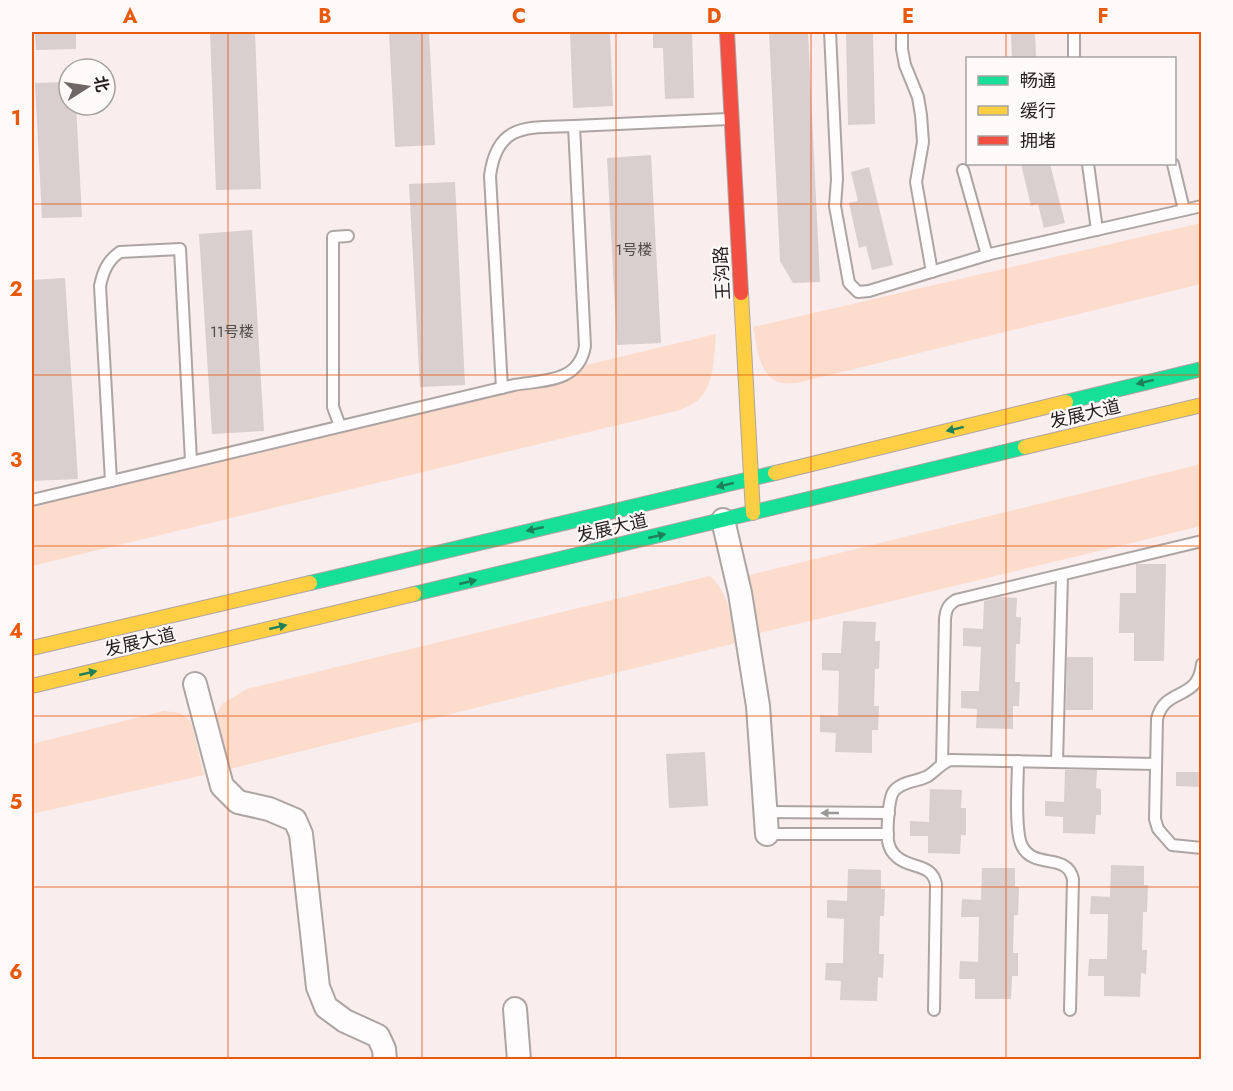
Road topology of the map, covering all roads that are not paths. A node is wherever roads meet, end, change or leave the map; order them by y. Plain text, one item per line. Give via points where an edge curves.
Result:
1 (727, 32) edge
2 (830, 32) edge
3 (902, 32) edge
4 (1074, 32) edge
5 (1074, 57) edge
6 (731, 118) junction
7 (574, 126) junction
8 (1088, 165) edge
9 (1173, 165) edge
10 (963, 170) dead end
11 (1202, 206) edge
12 (1184, 210) junction
13 (1097, 230) junction
14 (348, 236) dead end
15 (987, 255) junction
16 (932, 272) junction
17 (1202, 369) edge
18 (502, 388) junction
19 (1202, 405) edge
20 (340, 426) junction
21 (191, 461) junction
22 (751, 479) junction
23 (111, 481) junction
24 (32, 500) edge
25 (753, 513) junction
26 (723, 520) junction
27 (1202, 541) edge
28 (1062, 575) junction
29 (32, 648) edge
30 (1202, 664) edge
31 (195, 684) dead end
32 (32, 686) edge
33 (1018, 761) junction
34 (1057, 762) junction
35 (942, 764) junction
36 (1156, 764) junction
37 (889, 813) junction
38 (766, 823) junction
39 (888, 834) junction
40 (1202, 848) edge
41 (515, 1009) dead end
42 (934, 1010) dead end
43 (1070, 1010) dead end
44 (384, 1059) edge
45 (519, 1059) edge

1 - 6 main road, 王沟路
2 - 16 lane via 835,206 849,283 858,292 869,291
3 - 16 lane via 905,65 921,115 923,142 916,182
4 - 5 lane
6 - 7 lane
6 - 22 main road, 王沟路
7 - 18 lane via 583,355 576,368 557,378
7 - 18 lane via 516,131 507,136 492,161
8 - 13 lane
9 - 12 lane
10 - 15 lane
11 - 12 lane
12 - 13 lane
13 - 15 lane
14 - 20 lane via 333,237 333,407
15 - 16 lane
17 -> 22 main road, 发展大道
18 - 20 lane
19 - 25 main road, 发展大道
20 - 21 lane
21 - 23 lane
21 - 23 lane via 180,249 120,252 106,266 100,286
22 - 25 main road, 王沟路
22 -> 29 main road, 发展大道
23 - 24 lane
25 - 26 main road, 发展大道
32 -> 26 main road, 发展大道
26 - 38 street via 740,593 758,706
27 - 28 lane
28 - 34 lane
28 - 35 lane via 956,600 945,611
30 - 36 lane via 1198,681 1168,700 1159,712
31 - 44 street via 222,786 238,802 295,820 301,834 318,987 326,1006 345,1021 378,1036
33 - 34 lane
33 - 35 lane via 959,760
33 - 43 lane via 1020,844 1037,860 1062,863 1073,879
34 - 36 lane
35 - 37 lane via 928,776 897,788 891,794
36 - 40 lane via 1158,829 1172,845
37 -> 38 lane
37 - 39 lane
38 - 39 lane
39 - 42 lane via 897,858 921,866 935,878
41 - 45 street

